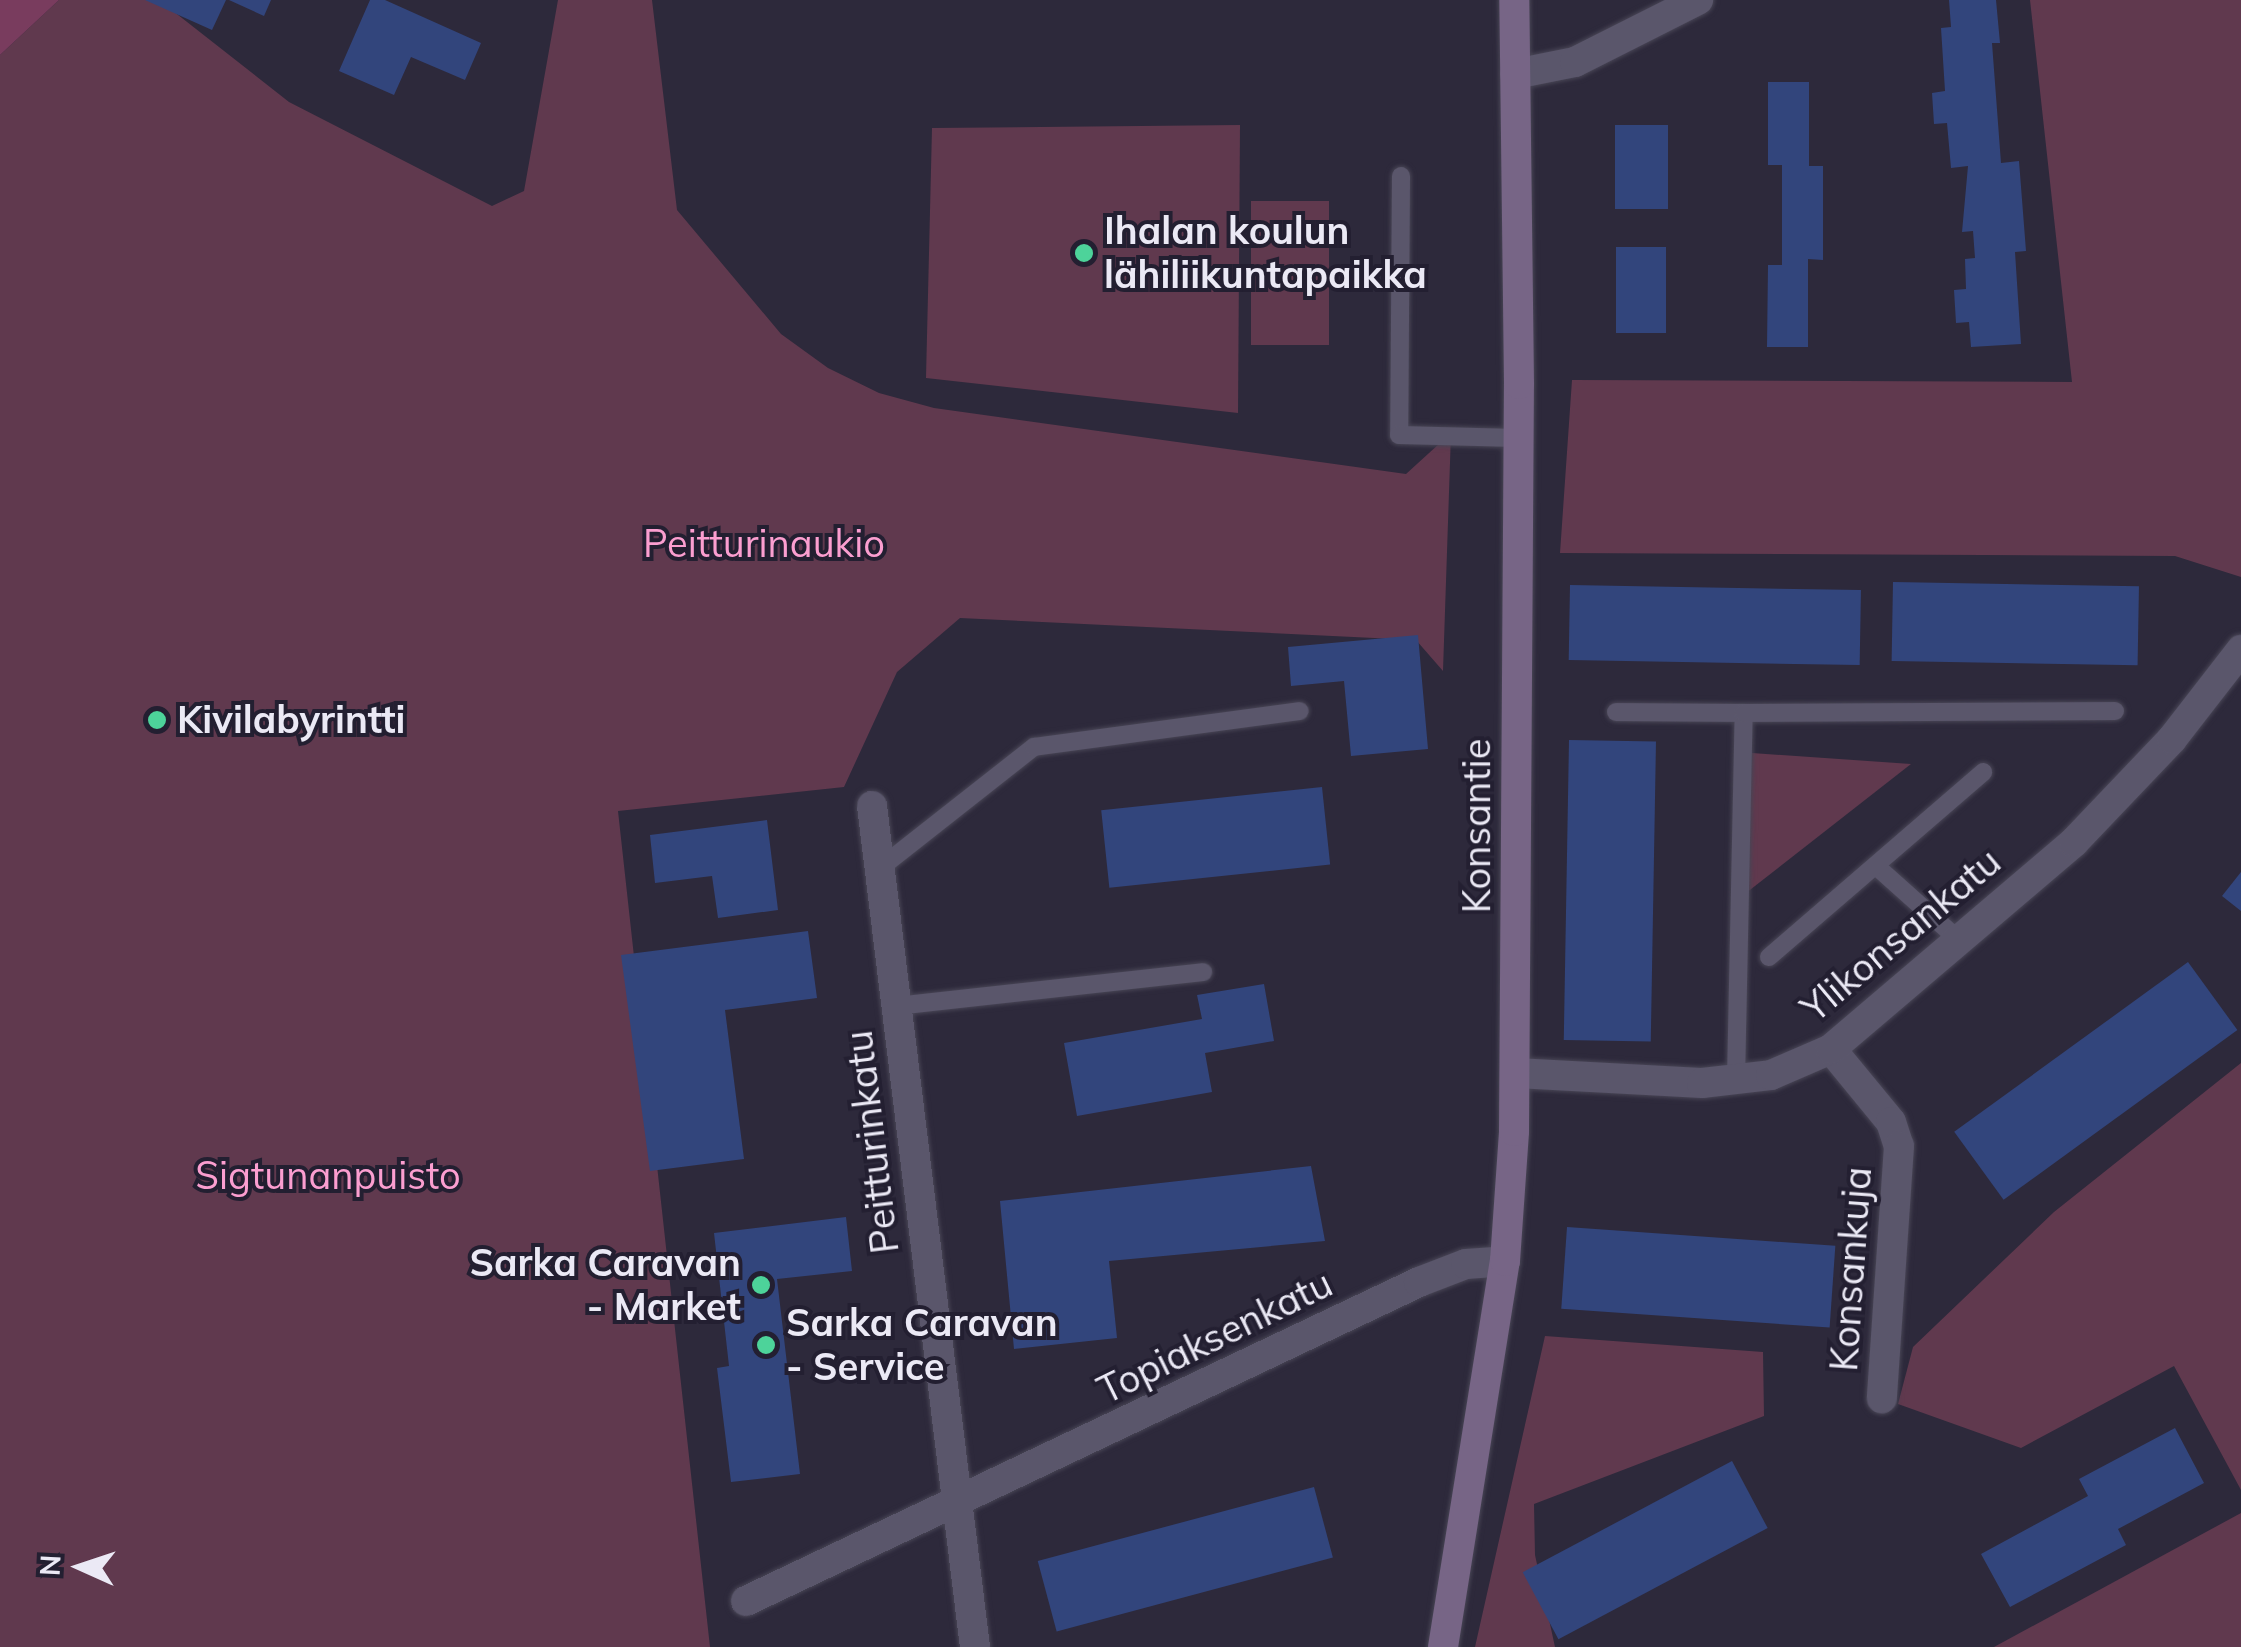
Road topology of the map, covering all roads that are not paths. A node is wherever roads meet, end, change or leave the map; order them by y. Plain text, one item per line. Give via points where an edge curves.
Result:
1 (1514, 0) edge
2 (1698, 0) edge
3 (1514, 74) junction
4 (1401, 176) dead end
5 (1517, 438) junction
6 (2241, 650) edge
7 (1300, 711) dead end
8 (2114, 711) dead end
9 (1616, 712) dead end
10 (1744, 713) junction
11 (1983, 772) dead end
12 (872, 806) dead end
13 (1876, 866) junction
14 (880, 868) junction
15 (1960, 941) junction
16 (1768, 957) dead end
17 (1202, 972) dead end
18 (896, 1006) junction
19 (1831, 1048) junction
20 (1516, 1073) junction
21 (1736, 1080) junction
22 (1505, 1261) junction
23 (1882, 1398) dead end
24 (960, 1505) junction
25 (746, 1601) dead end
26 (975, 1647) edge
27 (1442, 1647) edge

1 - 3 street, Konsantie
2 - 3 street via 1575,62
3 - 5 street, Konsantie
4 - 5 lane via 1398,435
5 - 20 street, Konsantie
6 - 15 street, Ylikonsankatu via 2125,792
7 - 14 lane via 1034,747
8 - 10 lane
9 - 10 lane
10 - 21 lane
11 - 13 lane
12 - 14 street, Peitturinkatu
13 - 15 lane
13 - 16 lane
14 - 18 street, Peitturinkatu
15 - 19 street, Ylikonsankatu
17 - 18 lane
18 - 24 street, Peitturinkatu
19 - 21 street, Ylikonsankatu via 1772,1075
19 - 23 street, Konsankuja via 1890,1122 1899,1146
20 - 21 street, Ylikonsankatu
20 - 22 street, Konsantie
22 - 24 street, Topiaksenkatu via 1466,1264 1419,1282
22 - 27 street, Konsantie
24 - 25 street, Topiaksenkatu
24 - 26 street, Peitturinkatu

